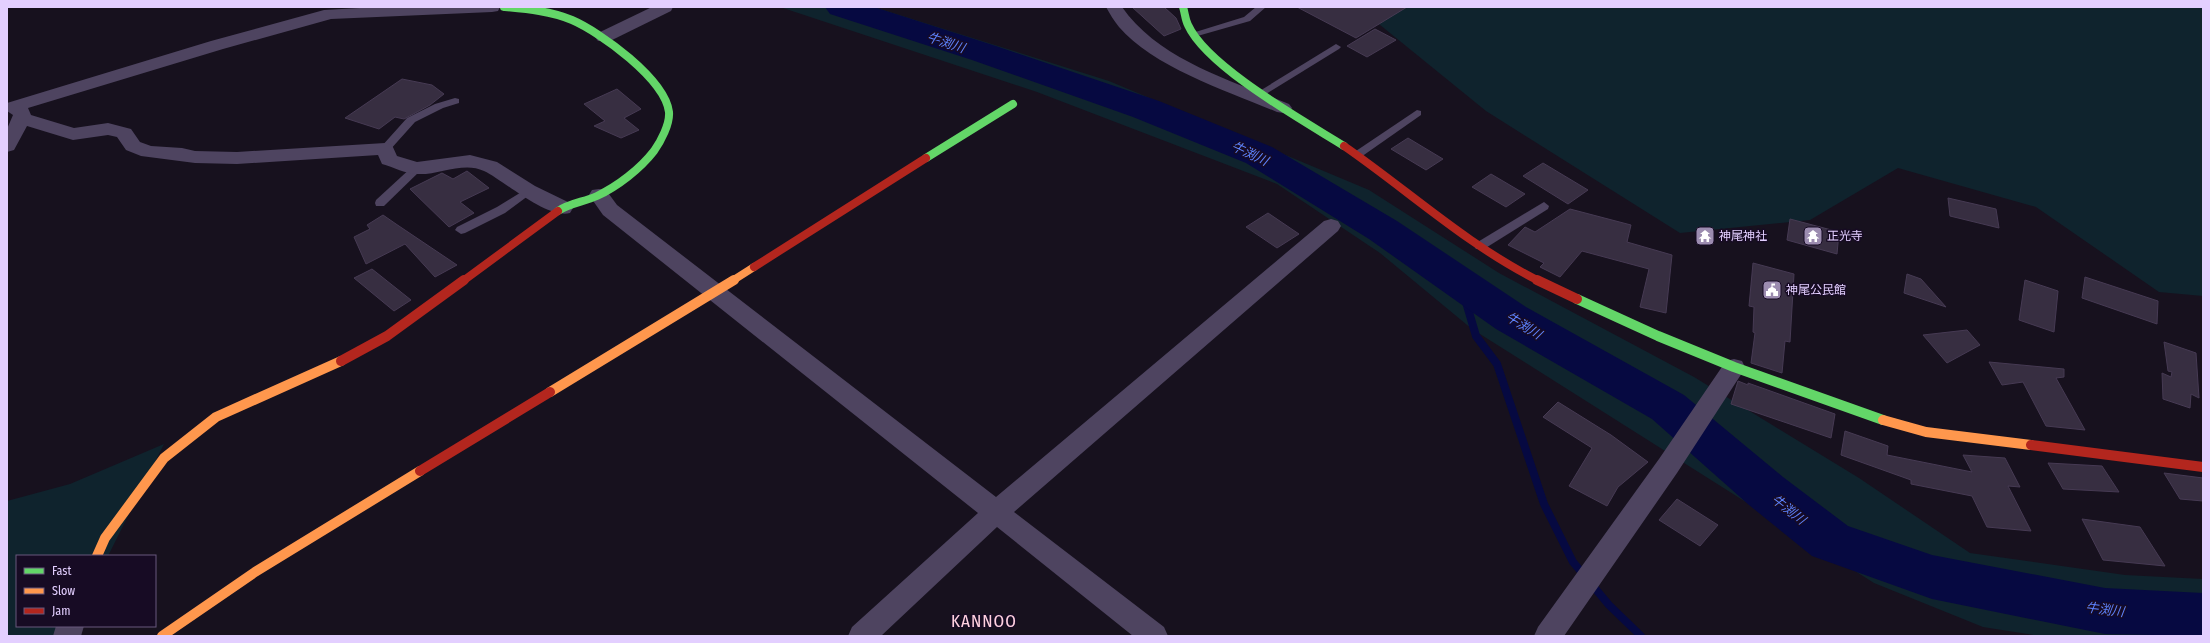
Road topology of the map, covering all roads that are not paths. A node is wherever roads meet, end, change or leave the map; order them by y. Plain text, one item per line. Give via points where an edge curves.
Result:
1 (492, 7) edge
2 (504, 7) edge
3 (665, 7) edge
4 (1114, 7) edge
5 (1183, 7) edge
6 (1261, 7) edge
7 (1194, 34) junction
8 (604, 37) junction
9 (1336, 47) dead end
10 (1262, 92) junction
11 (455, 101) dead end
12 (1013, 104) dead end
13 (14, 110) edge
14 (1287, 110) junction
15 (1417, 113) dead end
16 (7, 146) edge
17 (385, 149) junction
18 (1358, 155) junction
19 (417, 168) junction
20 (528, 191) junction
21 (599, 195) junction
22 (380, 203) dead end
23 (1544, 206) dead end
24 (562, 208) junction
25 (1331, 226) dead end
26 (461, 230) dead end
27 (1480, 246) junction
28 (714, 292) junction
29 (1734, 367) junction
30 (2203, 467) edge
31 (996, 512) junction
32 (97, 555) edge
33 (162, 636) edge
34 (862, 636) edge
35 (1154, 636) edge
36 (1548, 636) edge

1 - 13 street via 330,14 202,50
2 - 8 street via 550,13 571,20
3 - 8 street
4 - 14 street via 1118,16 1157,51
5 - 7 street via 1188,25
6 - 7 lane via 1247,19
7 - 10 street via 1217,60
8 - 21 street via 640,68 666,102 669,113 662,137 654,150 630,174
9 - 10 lane
10 - 14 street
11 - 17 lane via 411,120
12 - 28 street
13 - 16 street
13 - 17 street via 73,134 108,129 124,133 133,146 148,152 182,154 195,158 245,158
14 - 18 street
15 - 18 lane
17 - 19 street via 389,160
18 - 27 street
19 - 20 street via 470,161 490,166
19 - 22 lane
20 - 24 street
20 - 26 lane via 488,217
21 - 24 street
21 - 28 street via 610,210
23 - 27 lane
24 - 32 street via 371,346 216,417 164,458 105,538
25 - 31 street
27 - 29 street via 1519,272 1658,336
28 - 31 street
28 - 33 street via 255,572
29 - 30 street via 1892,424 1926,432
29 - 36 street via 1677,454
31 - 34 street
31 - 35 street

